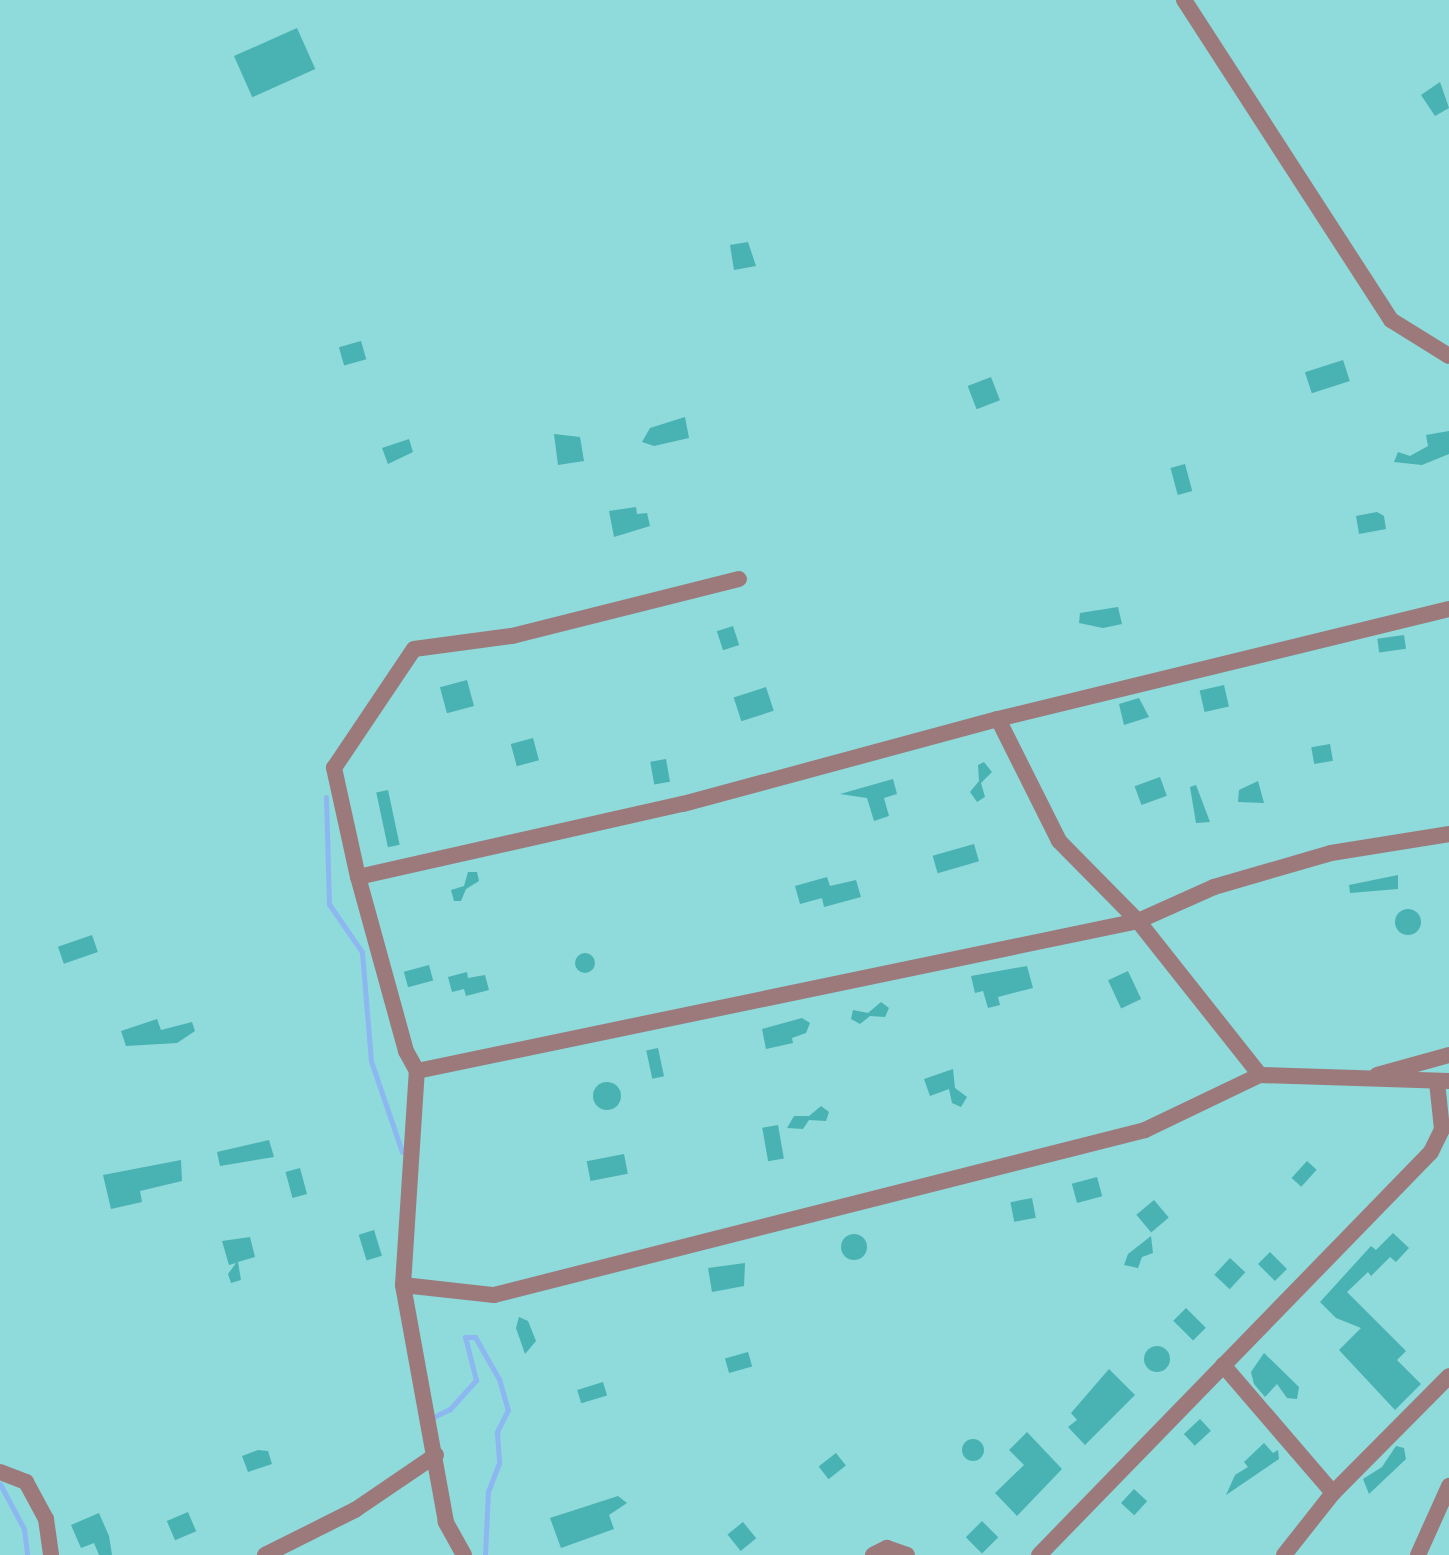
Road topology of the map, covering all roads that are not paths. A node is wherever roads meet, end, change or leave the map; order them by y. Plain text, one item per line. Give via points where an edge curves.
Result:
1 (1184, 0) edge
2 (1449, 356) edge
3 (739, 579) dead end
4 (1449, 609) edge
5 (998, 719) junction
6 (1449, 834) edge
7 (358, 877) junction
8 (1138, 921) junction
9 (1449, 1055) edge
10 (417, 1071) junction
11 (1260, 1075) junction
12 (1364, 1079) junction
13 (1443, 1082) edge
14 (403, 1285) junction
15 (1223, 1365) junction
16 (1449, 1376) edge
17 (436, 1455) junction
18 (2, 1475) edge
19 (1449, 1486) edge
20 (1333, 1493) junction
21 (51, 1555) edge
22 (265, 1555) edge
23 (464, 1555) edge
24 (873, 1555) edge
25 (907, 1555) edge
26 (1039, 1555) edge
27 (1284, 1555) edge
28 (1418, 1555) edge

1 - 2 street via 1391,320
3 - 7 street via 512,636 414,649 334,768
4 - 5 street
5 - 7 street via 683,804
5 - 8 street via 1059,841
6 - 8 street via 1331,853 1214,887
7 - 10 street via 406,1051
8 - 10 street
8 - 11 street
9 - 12 street
10 - 14 street
11 - 12 street
11 - 14 street via 1145,1130 494,1295
12 - 13 street
13 - 15 street via 1442,1129 1431,1152
14 - 17 street
15 - 20 street
15 - 26 street
16 - 20 street
17 - 22 street via 355,1510
17 - 23 street via 446,1522
18 - 21 street via 26,1482 46,1519
19 - 28 street
20 - 27 street
24 - 25 street via 887,1548

